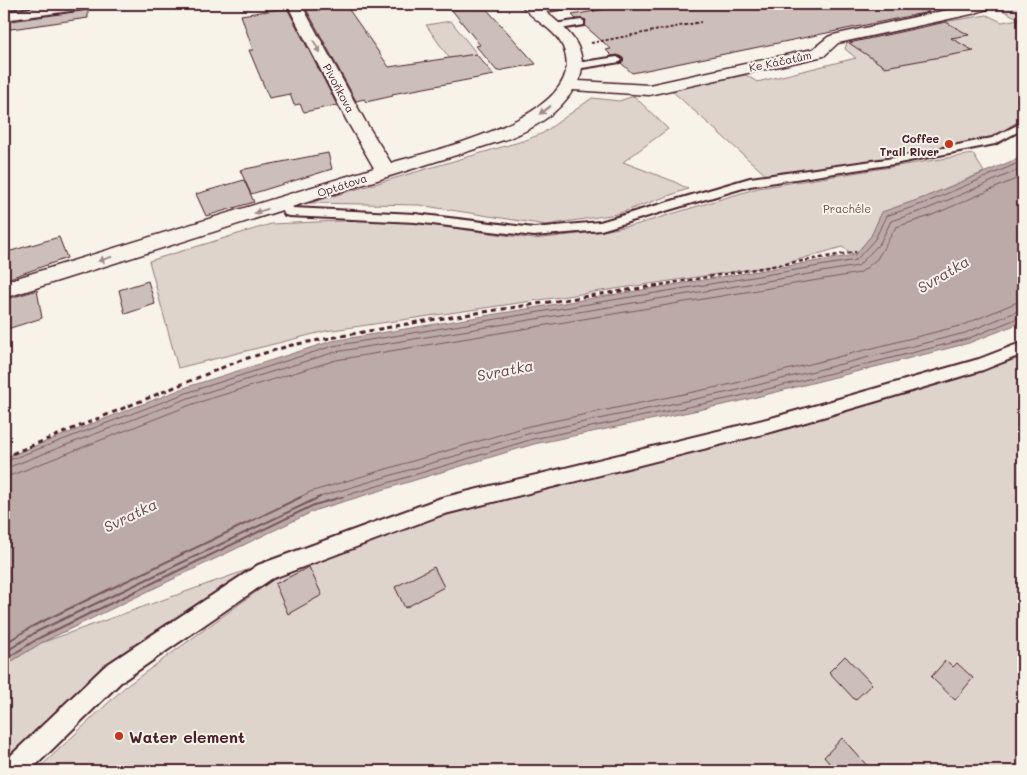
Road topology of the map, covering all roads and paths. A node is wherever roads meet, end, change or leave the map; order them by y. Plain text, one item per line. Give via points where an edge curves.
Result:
1 (92, 4) edge
2 (294, 4) edge
3 (568, 4) edge
4 (981, 4) edge
5 (1020, 4) edge
6 (76, 5) edge
7 (1023, 6) edge
8 (531, 7) edge
9 (4, 16) edge
10 (701, 22) dead end
11 (581, 23) dead end
12 (554, 27) junction
13 (574, 56) junction
14 (617, 60) dead end
15 (570, 85) junction
16 (1023, 125) edge
17 (386, 172) junction
18 (285, 204) junction
19 (856, 252) dead end
20 (4, 290) edge
21 (1023, 348) edge
22 (4, 457) edge
23 (13, 771) edge

1 - 6 street
2 -> 17 street, Pivoňkova
3 - 8 street
4 - 15 street, Ke Káčatům via 972,10 833,40 818,53 649,90
5 - 7 path
6 - 9 street
8 - 12 street
10 - 13 path
11 - 12 lane
12 - 13 street
13 - 14 lane via 594,64
13 - 15 street, Optátova
15 -> 17 street, Optátova via 551,105 523,125
16 - 18 lane via 995,141 894,161 750,182 602,226 534,232 415,218 289,212
17 - 18 street, Optátova
18 -> 20 street, Optátova
19 - 22 path via 292,345 242,360
21 - 23 lane via 983,364 775,424 441,507 265,572 113,674

